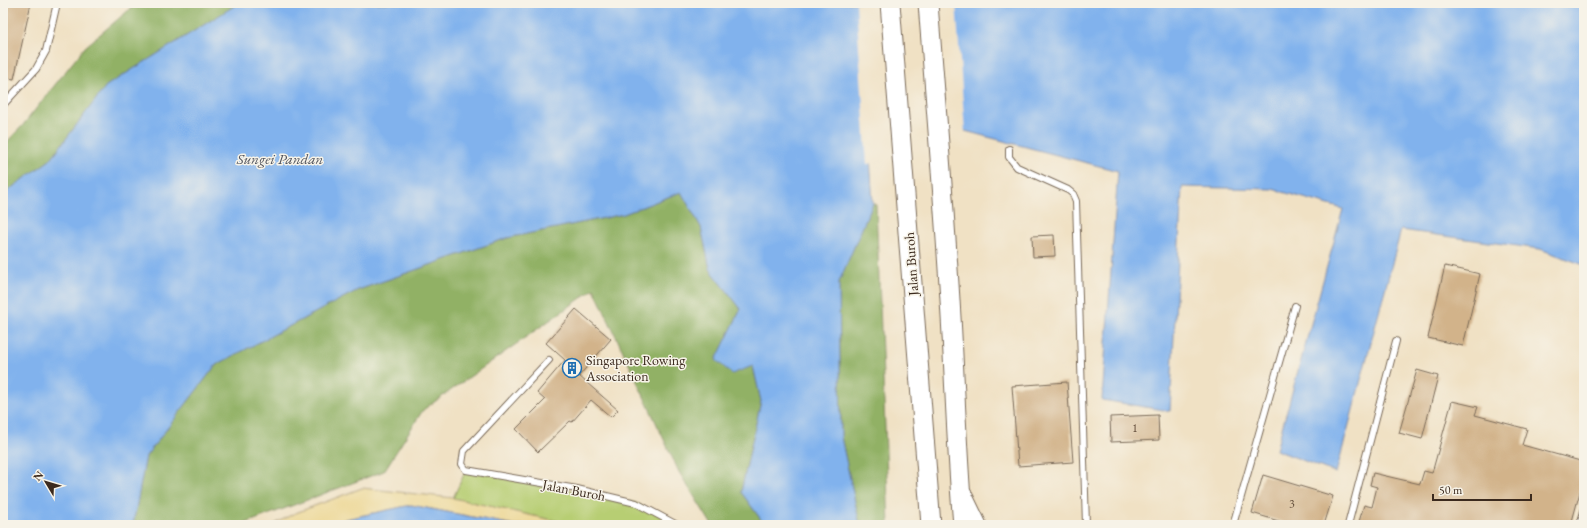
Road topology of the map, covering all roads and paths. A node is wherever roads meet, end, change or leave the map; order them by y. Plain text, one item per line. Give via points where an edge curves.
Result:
1 (57, 3) edge
2 (890, 3) edge
3 (928, 3) edge
4 (3, 105) edge
5 (1008, 149) dead end
6 (1295, 306) dead end
7 (1396, 341) dead end
8 (549, 360) dead end
9 (959, 482) junction
10 (1584, 511) edge
11 (677, 525) edge
12 (931, 525) edge
13 (963, 525) edge
14 (979, 525) edge
15 (1086, 525) edge
16 (1233, 525) edge
17 (1348, 525) edge
18 (1580, 525) edge

1 - 4 lane via 46,51 36,69
2 - 12 highway, Jalan Buroh
3 - 9 highway via 952,317
5 - 15 lane via 1009,157 1017,167 1068,190 1076,201
6 - 16 lane
7 - 17 lane
8 - 11 lane, Jalan Buroh via 464,451 462,464 466,470 577,489 636,503
9 - 13 highway
9 - 14 street
10 - 18 lane

